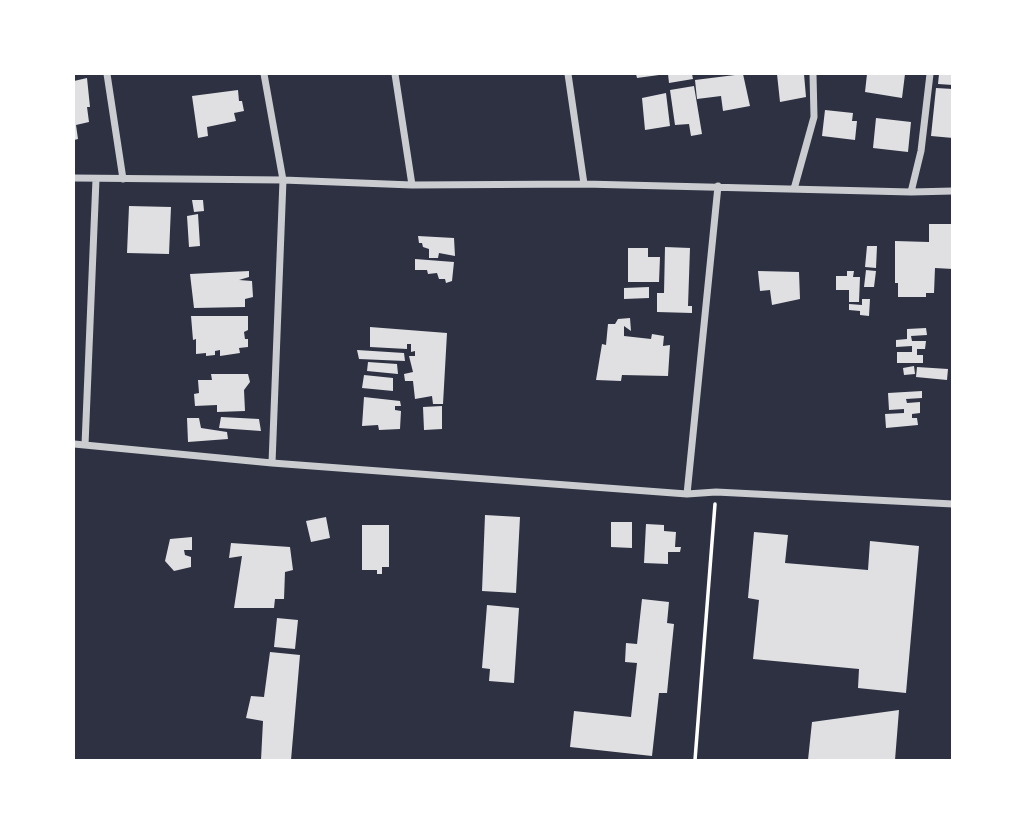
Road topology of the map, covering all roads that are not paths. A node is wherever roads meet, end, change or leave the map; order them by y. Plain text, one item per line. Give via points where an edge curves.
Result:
1 (107, 74) edge
2 (264, 74) edge
3 (395, 74) edge
4 (568, 74) edge
5 (813, 74) edge
6 (930, 74) edge
7 (74, 178) edge
8 (96, 179) junction
9 (123, 179) junction
10 (283, 180) junction
11 (584, 184) junction
12 (412, 185) junction
13 (718, 186) junction
14 (794, 189) junction
15 (953, 191) edge
16 (911, 192) junction
17 (74, 444) edge
18 (85, 444) junction
19 (272, 463) junction
20 (687, 494) junction
21 (953, 504) edge

1 - 9 street
2 - 10 street
3 - 12 street
4 - 11 street
5 - 14 street via 814,117
6 - 16 street
7 - 8 street
8 - 9 street
8 - 18 street
9 - 10 street
10 - 12 street
10 - 19 street
11 - 12 street
11 - 13 street
13 - 14 street
13 - 20 street
14 - 16 street
15 - 16 street
17 - 18 street
18 - 19 street
19 - 20 street
20 - 21 street

